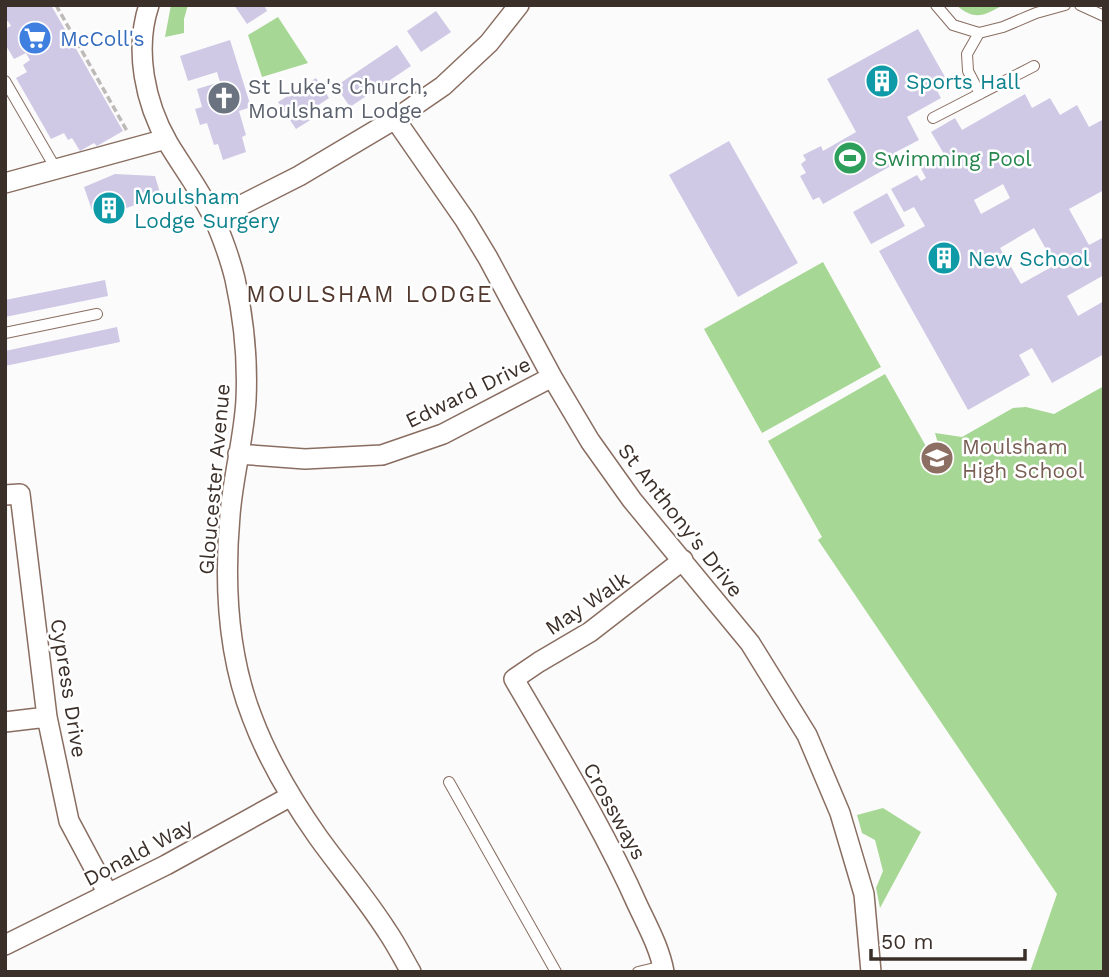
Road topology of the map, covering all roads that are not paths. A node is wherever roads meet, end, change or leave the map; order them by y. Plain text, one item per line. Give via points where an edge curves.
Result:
1 (149, 5) edge
2 (519, 5) edge
3 (936, 5) edge
4 (1065, 5) edge
5 (1080, 5) edge
6 (1104, 16) edge
7 (979, 33) junction
8 (1034, 66) dead end
9 (5, 81) edge
10 (980, 94) junction
11 (933, 118) dead end
12 (395, 119) junction
13 (166, 139) junction
14 (56, 170) junction
15 (5, 183) edge
16 (214, 219) junction
17 (97, 314) dead end
18 (5, 333) edge
19 (552, 377) junction
20 (238, 454) junction
21 (5, 495) edge
22 (683, 560) junction
23 (514, 679) joint
24 (47, 717) junction
25 (5, 722) edge
26 (449, 782) dead end
27 (291, 796) junction
28 (108, 894) junction
29 (5, 945) edge
30 (663, 969) edge
31 (411, 972) edge
32 (556, 972) edge
33 (638, 972) edge
34 (871, 972) edge

1 - 13 street, Gloucester Avenue via 142,48 144,76
2 - 12 street via 467,64
3 - 7 lane via 953,25
4 - 7 lane
5 - 6 lane
7 - 10 lane via 967,54 968,71
8 - 10 lane
9 - 14 lane
10 - 11 lane
12 - 16 street
12 - 19 street, St Anthony's Drive via 465,220
13 - 14 street
13 - 16 street, Gloucester Avenue
14 - 15 street
16 - 20 street, Gloucester Avenue via 234,276 246,342 246,402
17 - 18 lane
19 - 20 street, Edward Drive via 443,434 382,455 305,459
19 - 22 street, St Anthony's Drive via 632,500
20 - 27 street, Gloucester Avenue via 230,514 230,632 251,717
21 - 24 street, Cypress Drive via 20,494
22 - 23 street, May Walk via 590,632
22 - 34 street, St Anthony's Drive via 750,643 807,735 840,813 864,894
23 - 30 street, Crossways via 625,876
24 - 25 street
24 - 28 street, Cypress Drive via 69,821
26 - 32 lane
27 - 28 street, Donald Way
27 - 31 street, Gloucester Avenue
28 - 29 street, Donald Way
30 - 33 lane

